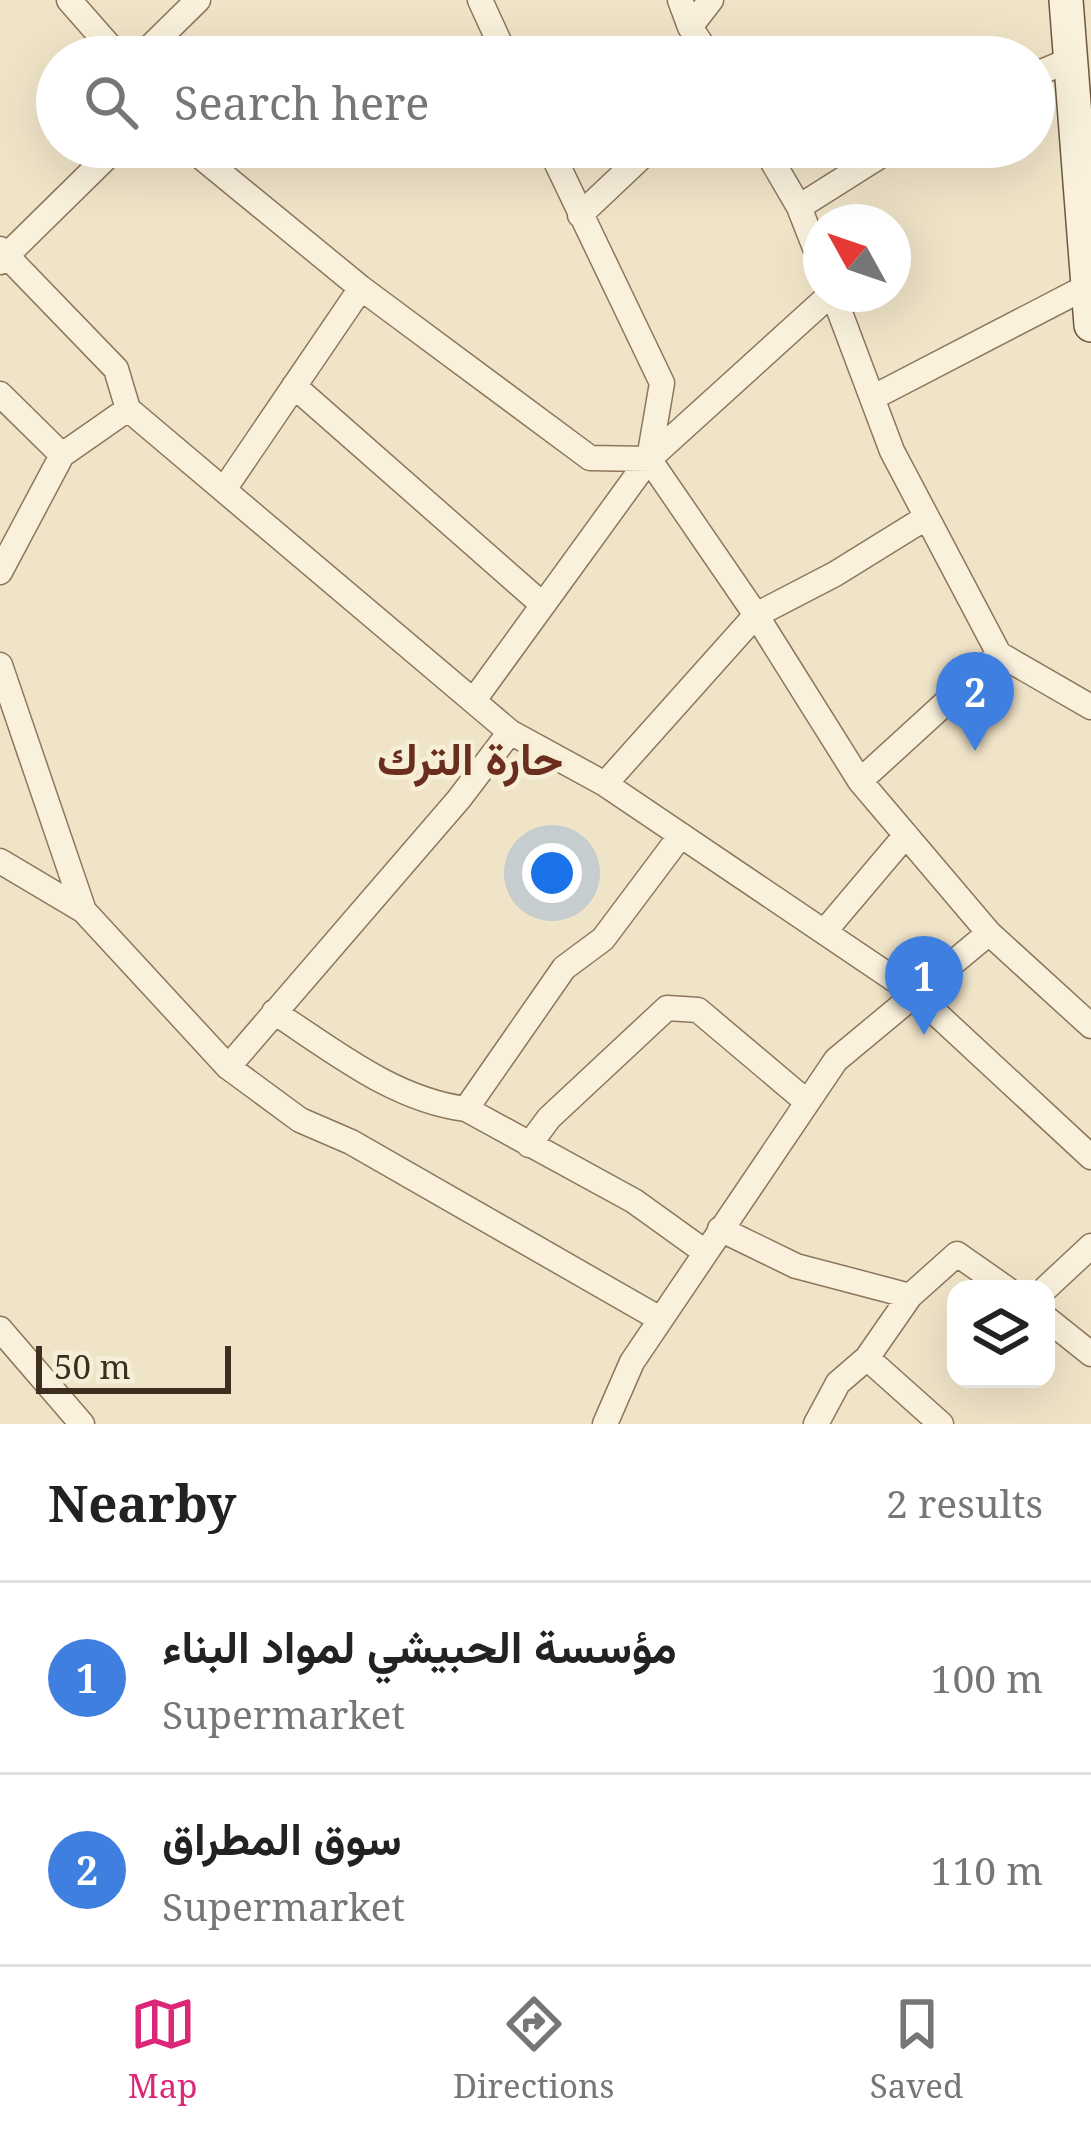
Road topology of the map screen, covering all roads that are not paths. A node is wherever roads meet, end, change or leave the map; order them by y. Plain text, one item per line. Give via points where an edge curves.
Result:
1 (69, 0) edge
2 (198, 0) edge
3 (480, 0) edge
4 (680, 0) edge
5 (711, 0) edge
6 (1066, 0) edge
7 (690, 27) junction
8 (100, 36) edge
9 (161, 36) edge
10 (496, 36) edge
11 (696, 36) edge
12 (1070, 60) junction
13 (1055, 66) edge
14 (1084, 135) edge
15 (95, 168) edge
16 (215, 168) edge
17 (559, 168) edge
18 (630, 168) edge
19 (776, 168) edge
20 (861, 168) edge
21 (799, 207) junction
22 (580, 215) junction
23 (803, 217) edge
24 (2, 256) edge
25 (1088, 286) edge
26 (361, 288) junction
27 (812, 312) edge
28 (839, 312) edge
29 (1091, 325) edge
30 (294, 386) junction
31 (0, 394) edge
32 (872, 398) junction
33 (128, 409) junction
34 (62, 454) junction
35 (649, 459) junction
36 (225, 488) junction
37 (927, 518) junction
38 (0, 572) edge
39 (543, 605) junction
40 (757, 615) junction
41 (999, 654) junction
42 (0, 665) edge
43 (474, 700) junction
44 (1091, 707) edge
45 (510, 732) junction
46 (860, 782) junction
47 (605, 784) junction
48 (681, 835) junction
49 (906, 835) junction
50 (0, 861) edge
51 (84, 911) junction
52 (824, 932) junction
53 (989, 933) junction
54 (913, 992) junction
55 (274, 1012) junction
56 (1091, 1026) edge
57 (228, 1067) junction
58 (807, 1102) junction
59 (466, 1109) junction
60 (529, 1145) junction
61 (1091, 1157) edge
62 (720, 1229) junction
63 (1091, 1246) edge
64 (705, 1252) junction
65 (994, 1280) edge
66 (1055, 1280) edge
67 (910, 1296) junction
68 (660, 1319) junction
69 (1055, 1325) edge
70 (0, 1329) edge
71 (1091, 1354) edge
72 (867, 1358) junction
73 (82, 1424) edge
74 (605, 1424) edge
75 (816, 1424) edge
76 (941, 1424) edge

1 - 8 street
2 - 9 street
3 - 10 street
4 - 7 street
5 - 7 street
6 - 12 street
7 - 11 street
12 - 13 street
12 - 14 street
14 - 25 street
15 - 24 street
16 - 26 street
17 - 22 street
18 - 22 street
19 - 21 street
20 - 21 street
21 - 23 street
22 - 35 street via 662,382
24 - 33 street via 116,369
25 - 29 street
25 - 32 street
26 - 30 street
26 - 35 street via 590,458
27 - 35 street
28 - 32 street
30 - 36 street
30 - 39 street
31 - 34 street
32 - 37 street
33 - 34 street
33 - 36 street
34 - 38 street
35 - 39 street
35 - 40 street
36 - 43 street
37 - 40 street
37 - 41 street
39 - 43 street
40 - 46 street
40 - 47 street
41 - 44 street
41 - 46 street
42 - 51 street
43 - 45 street
45 - 47 street
45 - 55 street
46 - 49 street
47 - 48 street
48 - 52 street
48 - 59 street via 602,939 564,968
49 - 52 street
49 - 53 street
50 - 51 street
51 - 57 street
52 - 54 street
53 - 54 street
53 - 56 street
54 - 58 street via 836,1060
54 - 61 street
55 - 57 street
55 - 59 street via 375,1078 436,1106
57 - 68 street via 300,1120
58 - 60 street via 698,1010 667,1008
58 - 62 street
59 - 60 street
60 - 64 street via 634,1201
62 - 64 street
62 - 67 street via 796,1267
63 - 66 street
64 - 68 street
65 - 67 street via 957,1254
67 - 72 street
68 - 74 street
69 - 71 street
70 - 73 street
72 - 75 street via 838,1383
72 - 76 street

